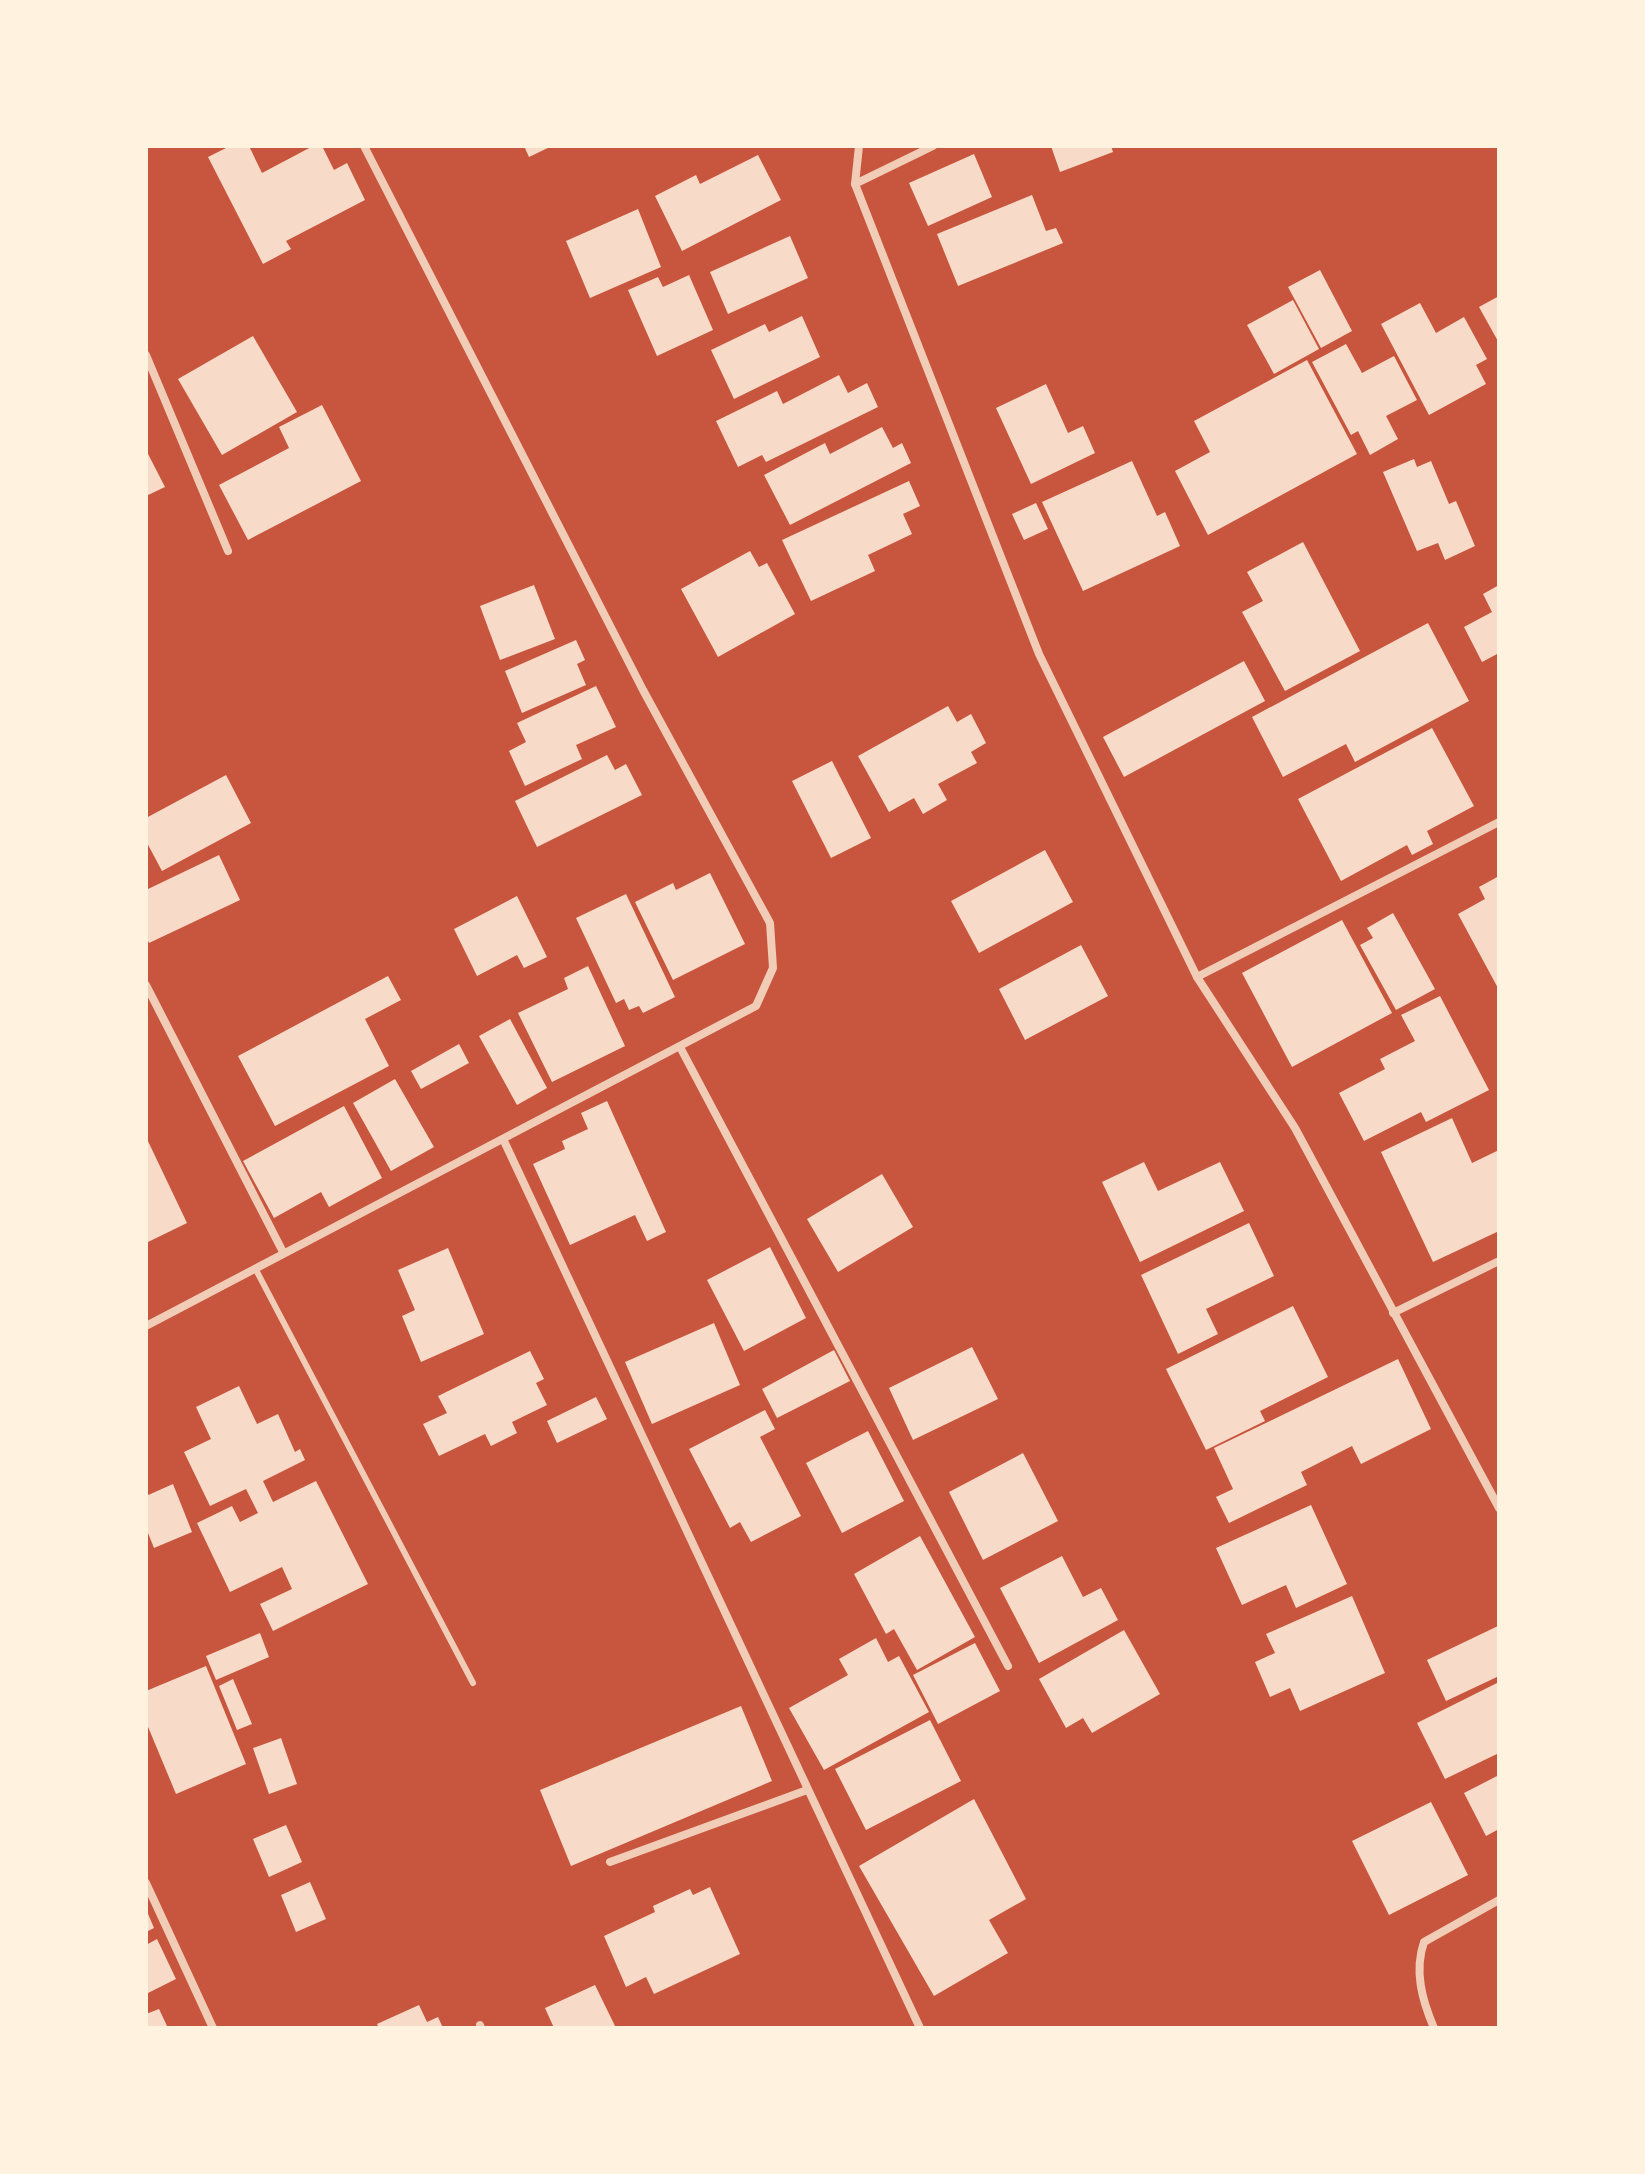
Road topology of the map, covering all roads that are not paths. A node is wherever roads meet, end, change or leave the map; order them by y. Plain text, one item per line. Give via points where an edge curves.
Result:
1 (364, 146) edge
2 (859, 146) edge
3 (933, 146) edge
4 (855, 184) junction
5 (147, 358) edge
6 (228, 551) dead end
7 (1499, 822) edge
8 (1197, 977) junction
9 (146, 985) edge
10 (680, 1047) junction
11 (504, 1141) junction
12 (283, 1252) junction
13 (1499, 1261) edge
14 (255, 1268) junction
15 (1393, 1313) junction
16 (146, 1326) edge
17 (1499, 1508) edge
18 (1008, 1666) dead end
19 (473, 1683) dead end
20 (807, 1790) junction
21 (610, 1862) dead end
22 (146, 1883) edge
23 (1499, 1900) edge
24 (213, 2028) edge
25 (920, 2028) edge
26 (1434, 2028) edge

1 - 10 street via 643,690 770,923 773,968 756,1006
2 - 4 street
3 - 4 street
4 - 8 street via 1039,654
5 - 6 street
7 - 8 street
8 - 15 street via 1295,1128
9 - 12 street
10 - 11 street
10 - 18 street
11 - 12 street
11 - 20 street
12 - 14 street
13 - 15 street
14 - 16 street
14 - 19 lane
15 - 17 street
20 - 21 street
20 - 25 street
22 - 24 street
23 - 26 street via 1424,1942 1419,1978

